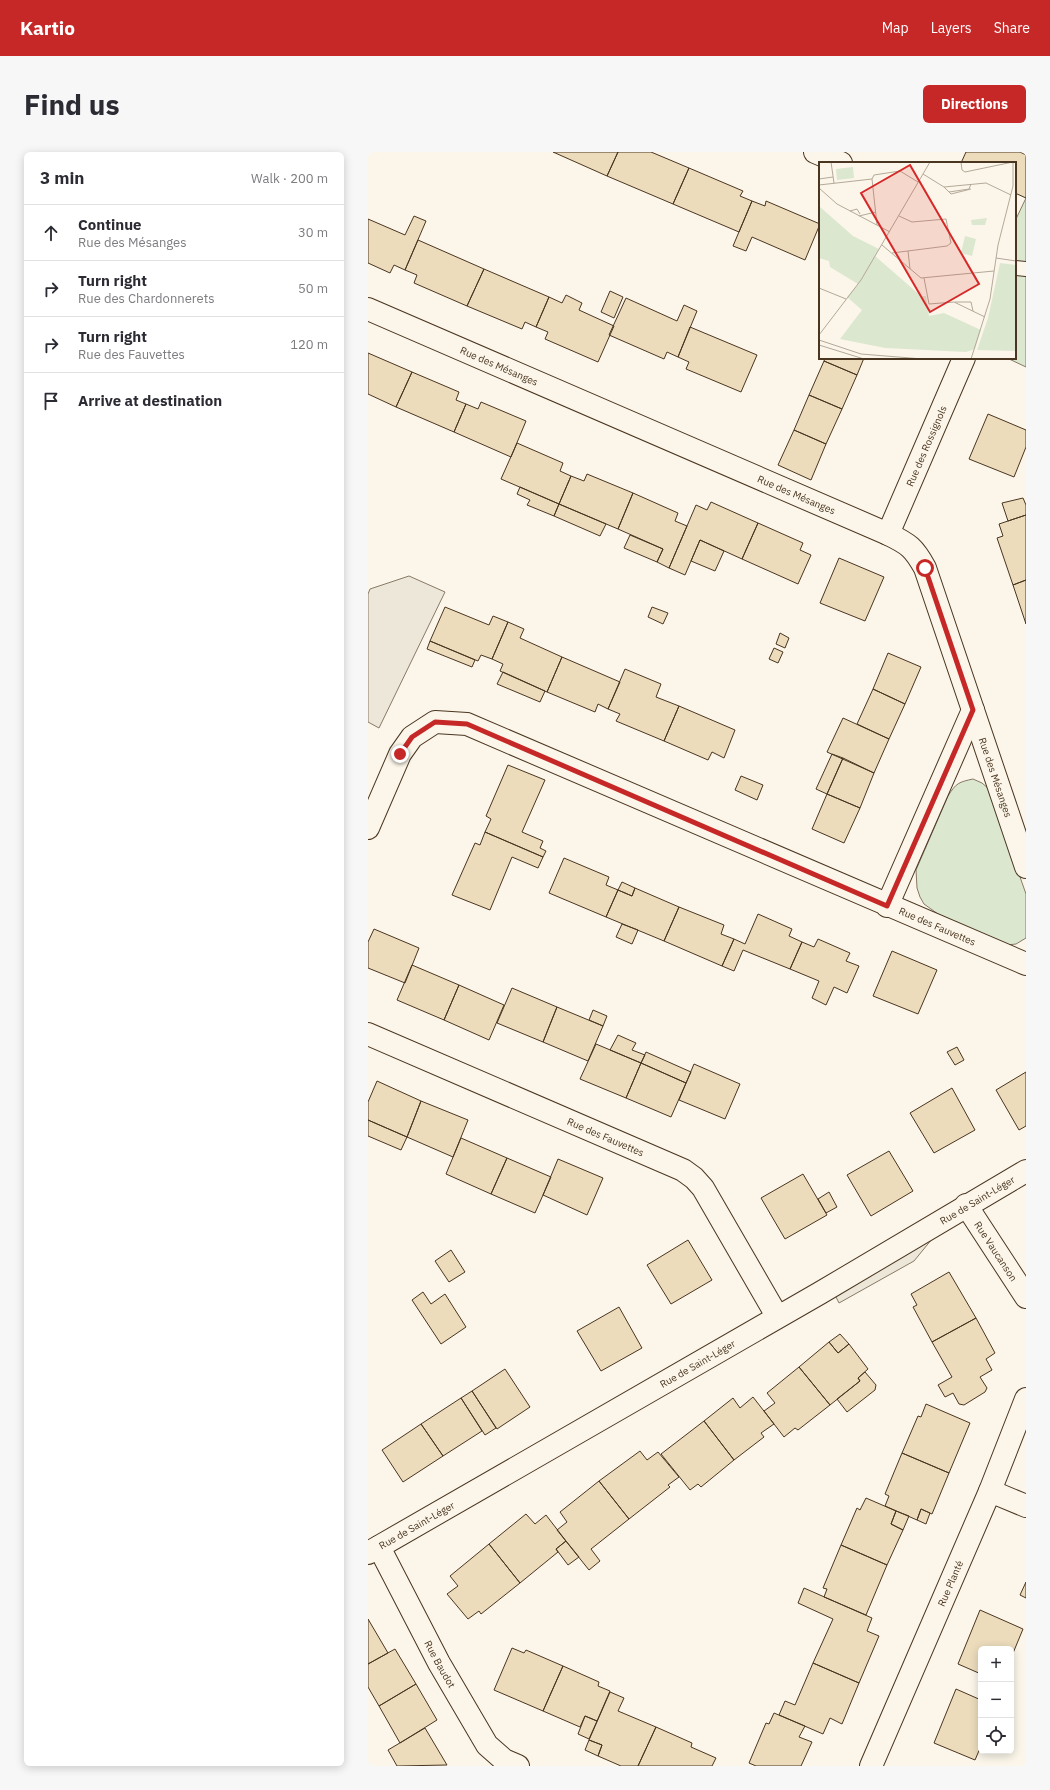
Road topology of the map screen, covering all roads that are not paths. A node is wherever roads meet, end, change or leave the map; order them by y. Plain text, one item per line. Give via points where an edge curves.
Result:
1 (815, 152) edge
2 (838, 162) edge
3 (1016, 268) edge
4 (1026, 269) edge
5 (368, 309) edge
6 (964, 359) edge
7 (888, 534) junction
8 (973, 710) junction
9 (368, 828) edge
10 (1026, 867) edge
11 (887, 906) junction
12 (1026, 964) edge
13 (368, 1034) edge
14 (1026, 1171) edge
15 (966, 1205) junction
16 (1026, 1297) edge
17 (777, 1316) junction
18 (1026, 1399) edge
19 (990, 1491) junction
20 (1026, 1506) edge
21 (373, 1550) edge
22 (518, 1766) edge
23 (871, 1766) edge

1 - 2 street
3 - 4 lane
5 - 7 street, Rue des Mésanges
6 - 7 street, Rue des Rossignols
7 - 8 street, Rue des Mésanges via 903,541 916,552 925,568
8 - 10 street, Rue des Mésanges
8 - 11 street
9 - 11 street, Rue des Fauvettes via 400,754 412,737 435,722 467,724
11 - 12 street, Rue des Fauvettes
13 - 17 street, Rue des Fauvettes via 683,1170 704,1188
14 - 15 street, Rue de Saint-Léger
15 - 16 street, Rue Vaucanson
15 - 17 street, Rue de Saint-Léger
17 - 21 street, Rue de Saint-Léger
18 - 19 street, Rue Planté
19 - 20 street
19 - 23 street, Rue Planté
21 - 22 street, Rue Baudot via 487,1745 504,1760

